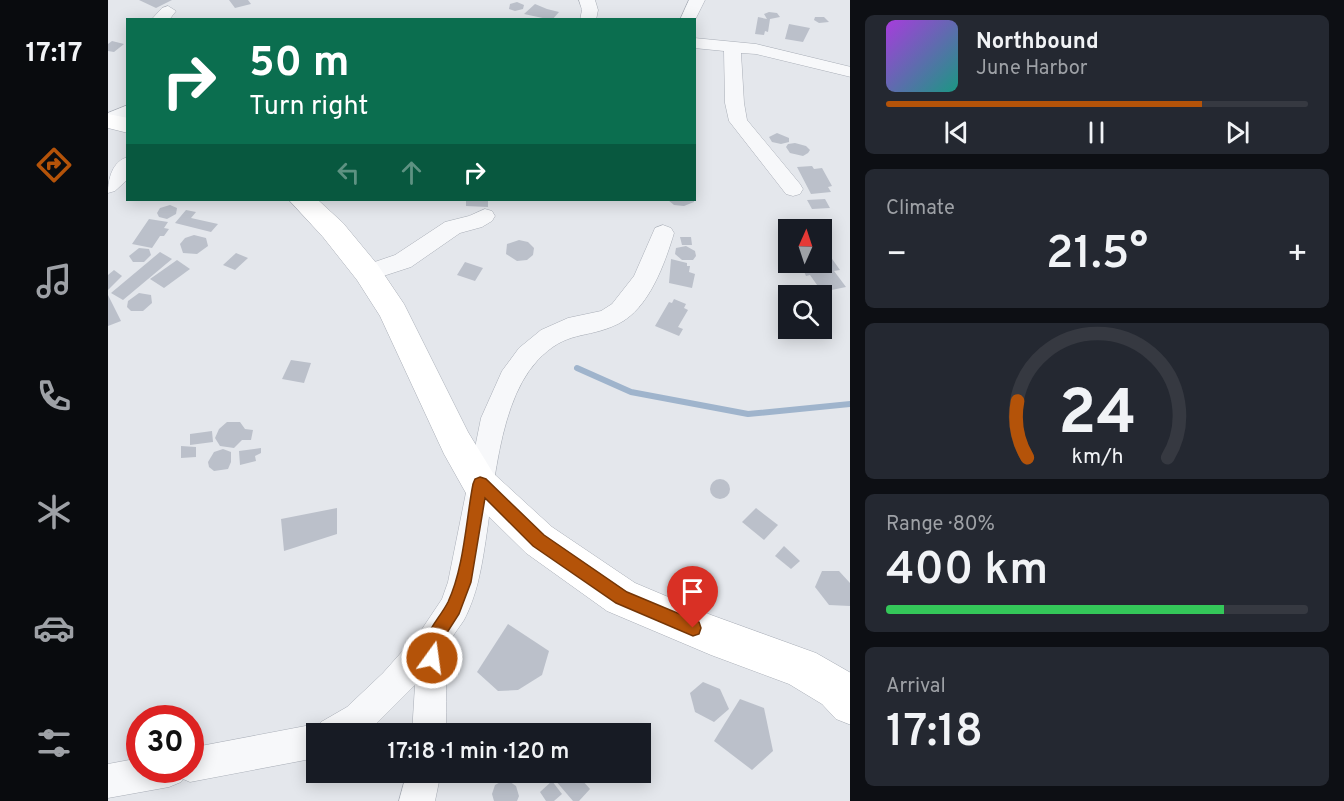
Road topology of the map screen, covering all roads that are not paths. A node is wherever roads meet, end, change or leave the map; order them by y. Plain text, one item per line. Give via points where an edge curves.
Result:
1 (587, 0) edge
2 (697, 0) edge
3 (588, 18) edge
4 (689, 18) edge
5 (696, 43) edge
6 (731, 46) junction
7 (850, 72) edge
8 (126, 111) edge
9 (108, 121) edge
10 (126, 126) edge
11 (126, 166) edge
12 (108, 186) edge
13 (793, 189) dead end
14 (303, 201) edge
15 (485, 216) dead end
16 (663, 233) dead end
17 (368, 273) junction
18 (480, 484) junction
19 (433, 640) junction
20 (846, 692) edge
21 (350, 723) edge
22 (429, 723) edge
23 (306, 743) edge
24 (204, 762) edge
25 (126, 778) edge
26 (108, 781) edge
27 (421, 783) edge
28 (417, 801) edge

1 - 3 street
2 - 4 street
5 - 6 street
6 - 7 street
6 - 13 street via 738,121
8 - 9 street
9 - 10 street
11 - 12 street
14 - 17 street
15 - 17 street via 453,226 403,261
16 - 18 street via 645,277 612,316 548,337 512,376 494,418
17 - 18 street via 393,312
18 - 19 street via 463,582 454,608
18 - 20 street via 539,540 621,597 801,668
19 - 21 street via 394,684
19 - 22 street
23 - 24 street
25 - 26 street
27 - 28 street

